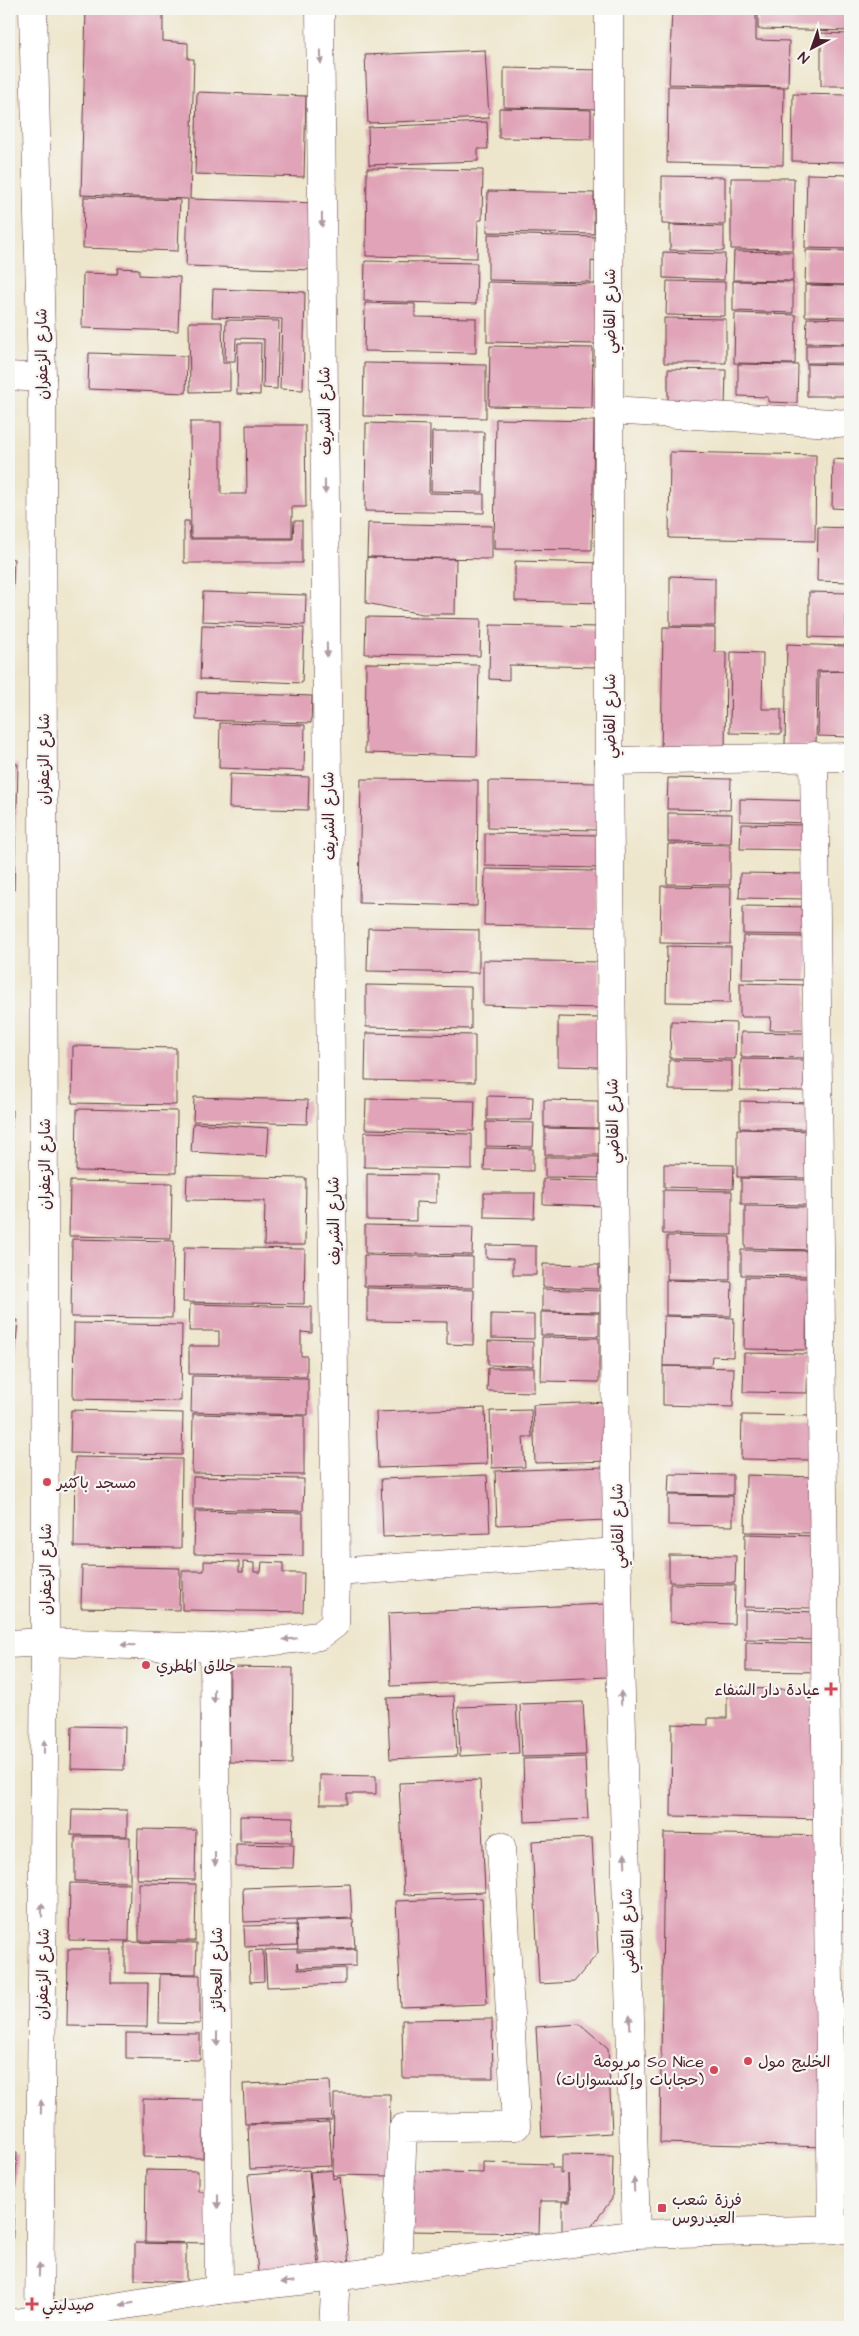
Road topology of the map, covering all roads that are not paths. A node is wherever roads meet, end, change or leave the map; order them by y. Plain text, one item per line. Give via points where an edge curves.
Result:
1 (32, 9) edge
2 (320, 9) edge
3 (609, 9) edge
4 (9, 376) edge
5 (42, 378) junction
6 (609, 410) junction
7 (850, 424) edge
8 (814, 756) junction
9 (850, 757) edge
10 (609, 761) junction
11 (617, 1552) junction
12 (336, 1572) junction
13 (45, 1642) junction
14 (9, 1644) edge
15 (214, 1648) junction
16 (501, 1846) dead end
17 (841, 2229) edge
18 (636, 2234) junction
19 (397, 2268) junction
20 (336, 2277) junction
21 (219, 2290) junction
22 (39, 2323) edge
23 (9, 2324) edge
24 (333, 2327) edge

1 - 5 street, شارع الزعفران
2 -> 12 street, شارع الشريف
3 - 6 street, شارع القاضي
4 - 5 street
5 - 13 street, شارع الزعفران
6 - 7 street
6 - 10 street, شارع القاضي
8 - 9 street
8 - 10 street
8 - 17 street
10 - 11 street, شارع القاضي
11 - 12 street
18 -> 11 street, شارع القاضي
12 -> 15 street, شارع الشريف via 335,1624 319,1636
13 - 14 street
15 -> 13 street
22 -> 13 street, شارع الزعفران
15 -> 21 street, شارع العجائز
16 - 19 street via 516,2126 404,2128
17 - 18 street
18 - 19 street
19 - 20 street
20 -> 21 street
20 - 24 street
21 -> 22 street
22 - 23 street

